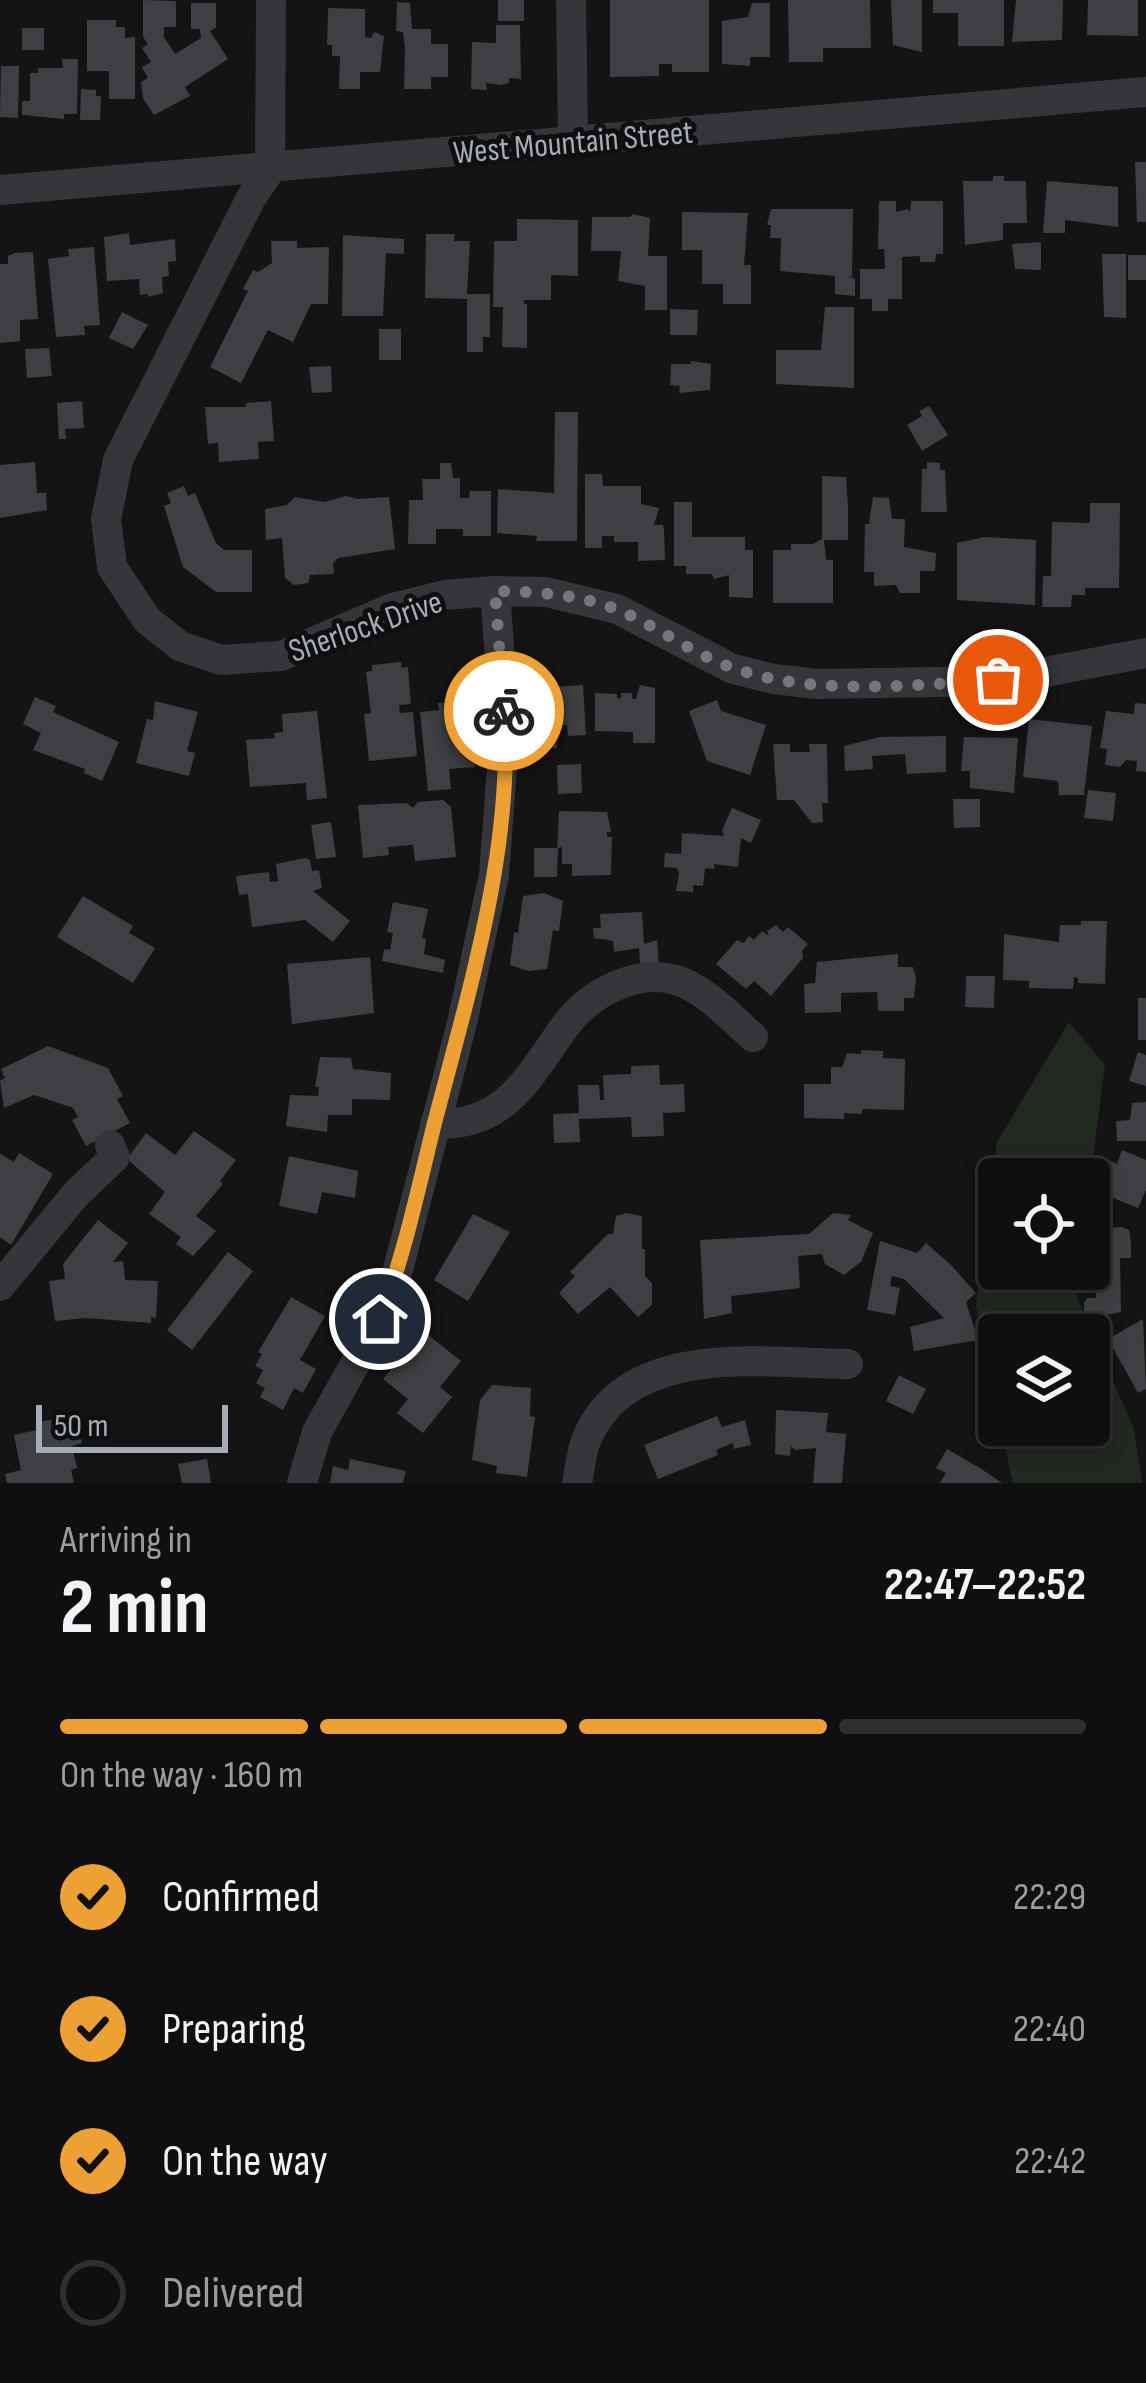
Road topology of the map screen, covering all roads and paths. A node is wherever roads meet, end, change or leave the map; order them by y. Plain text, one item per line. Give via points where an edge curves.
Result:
1 (271, 0) edge
2 (571, 0) edge
3 (1146, 92) edge
4 (573, 140) junction
5 (270, 170) junction
6 (0, 190) edge
7 (495, 591) junction
8 (1146, 653) edge
9 (753, 1037) dead end
10 (435, 1124) junction
11 (110, 1145) dead end
12 (0, 1286) edge
13 (848, 1364) dead end
14 (302, 1483) edge
15 (577, 1483) edge

1 - 5 street
2 - 4 street
3 - 4 street, West Mountain Street
4 - 5 street, West Mountain Street
5 - 6 street, West Mountain Street
5 - 7 street, Sherlock Drive via 118,460 106,519 112,568 147,620 180,646 220,660 281,656 392,608
7 - 8 street, Sherlock Drive via 546,592 617,609 734,669 774,680 998,680
7 - 10 street via 505,727 494,875
9 - 10 street via 679,981 620,983 588,1001 519,1092 470,1122
10 - 14 street via 396,1277 317,1432
11 - 12 street via 115,1157
13 - 15 street via 713,1363 632,1386 586,1439

